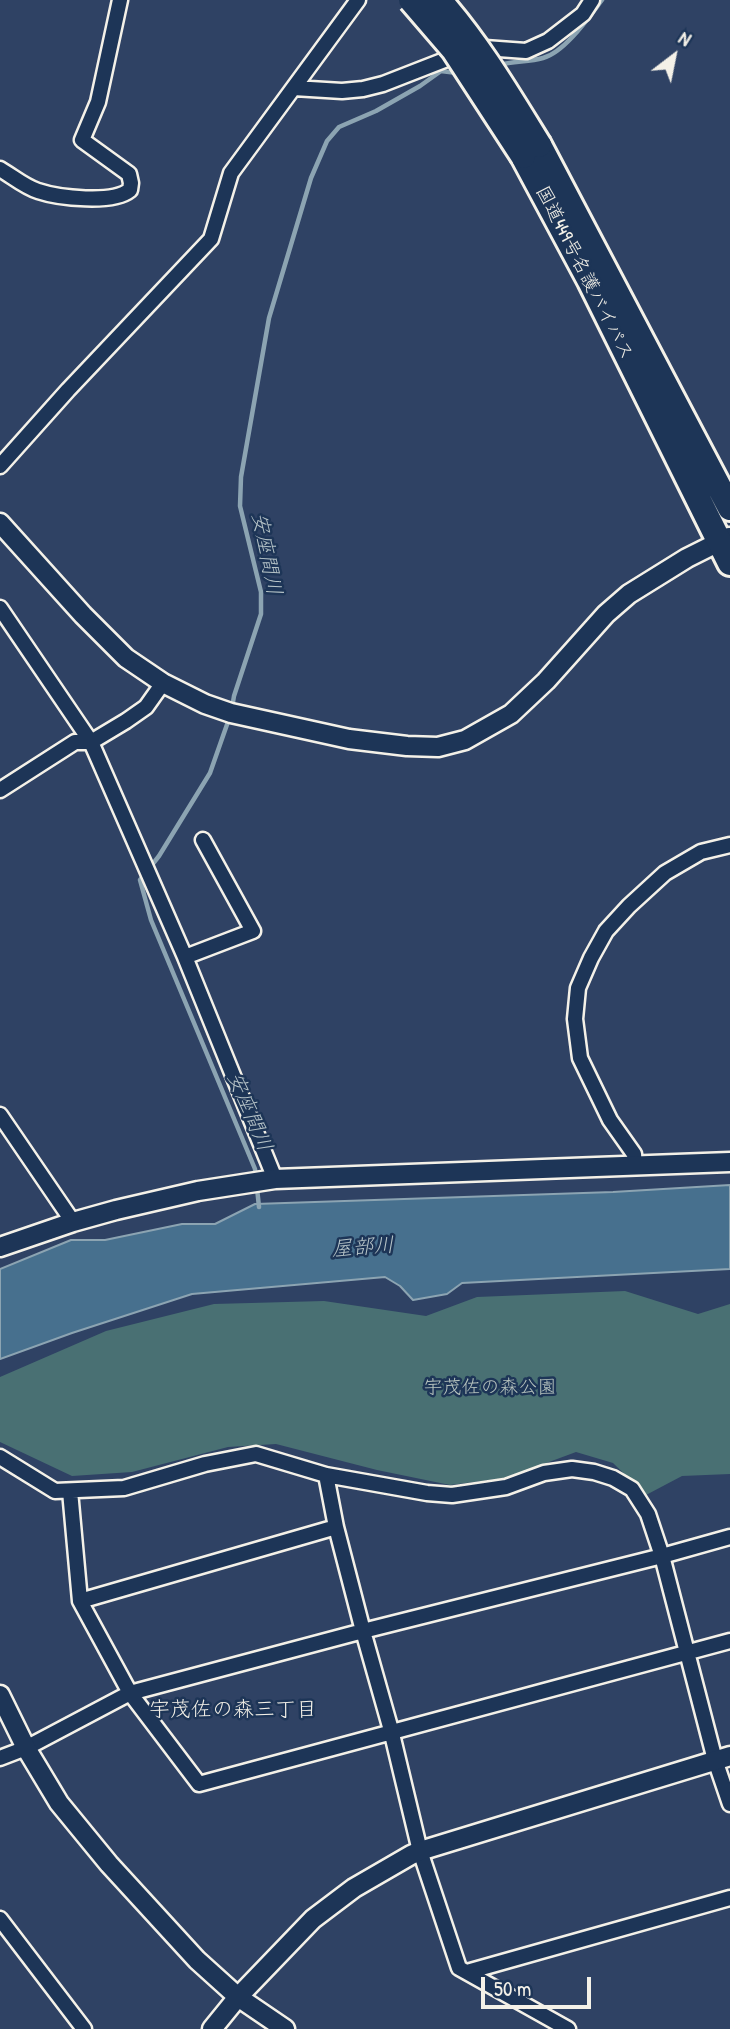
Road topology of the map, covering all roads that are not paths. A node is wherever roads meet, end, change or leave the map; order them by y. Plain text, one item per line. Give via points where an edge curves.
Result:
1 (120, 0) edge
2 (358, 0) edge
3 (411, 0) edge
4 (439, 0) edge
5 (592, 0) edge
6 (293, 88) junction
7 (531, 150) junction
8 (0, 169) edge
9 (0, 466) edge
10 (730, 508) edge
11 (0, 523) edge
12 (726, 547) edge
13 (0, 608) edge
14 (163, 683) junction
15 (91, 742) junction
16 (0, 790) edge
17 (203, 839) dead end
18 (730, 845) edge
19 (185, 957) junction
20 (1, 1118) edge
21 (730, 1162) edge
22 (635, 1167) junction
23 (275, 1180) junction
24 (73, 1222) junction
25 (0, 1247) edge
26 (0, 1457) edge
27 (326, 1475) junction
28 (70, 1491) junction
29 (336, 1527) junction
30 (730, 1537) edge
31 (662, 1556) junction
32 (80, 1601) junction
33 (363, 1631) junction
34 (730, 1640) edge
35 (687, 1651) junction
36 (130, 1693) junction
37 (0, 1695) edge
38 (391, 1731) junction
39 (26, 1748) junction
40 (0, 1758) edge
41 (722, 1758) edge
42 (730, 1804) edge
43 (420, 1851) junction
44 (730, 1898) edge
45 (0, 1919) edge
46 (467, 1972) junction
47 (238, 1997) junction
48 (78, 2027) edge
49 (212, 2029) edge
50 (285, 2029) edge
51 (568, 2029) edge

1 - 8 street via 98,102 82,140 129,174 130,190 101,198 60,196 36,190
2 - 6 street
3 - 7 highway, 国道449号名護バイパス, bridge
4 - 7 highway, 国道449号名護バイパス, bridge via 502,84
5 - 6 street via 583,14 548,41 526,51 485,48 465,52 363,89
6 - 9 street via 231,173 211,240
7 - 10 highway, 国道449号名護バイパス
7 - 12 highway, 国道449号名護バイパス via 590,281
11 - 14 street via 126,658
12 - 14 street via 642,584 606,614 511,714 465,740 438,747 349,739 240,715
13 - 15 street
14 - 15 street via 146,707
15 - 16 street via 75,742
15 - 19 street
17 - 19 street via 253,931
18 - 22 street via 701,852 665,873 629,906 606,931 578,988 575,1019 580,1058 610,1120 634,1154
19 - 23 street
20 - 24 street
21 - 22 street
22 - 23 street
23 - 24 street via 198,1191
24 - 25 street
26 - 28 street via 55,1491
27 - 28 street via 256,1454 124,1488
27 - 29 street
27 - 31 street via 452,1495 506,1487 544,1473 594,1472 632,1489 648,1514
28 - 32 street
29 - 32 street
29 - 33 street
30 - 31 street
31 - 33 street
31 - 35 street
32 - 36 street
33 - 36 street
33 - 38 street
34 - 35 street
35 - 38 street
35 - 41 street
36 - 38 street via 199,1783
36 - 39 street
37 - 39 street
38 - 43 street
39 - 40 street
39 - 47 street via 59,1803 109,1864 197,1960
41 - 42 street
41 - 43 street
43 - 46 street via 459,1968
43 - 47 street via 354,1888 313,1919
44 - 46 street
45 - 48 street
46 - 51 street
47 - 49 street
47 - 50 street

